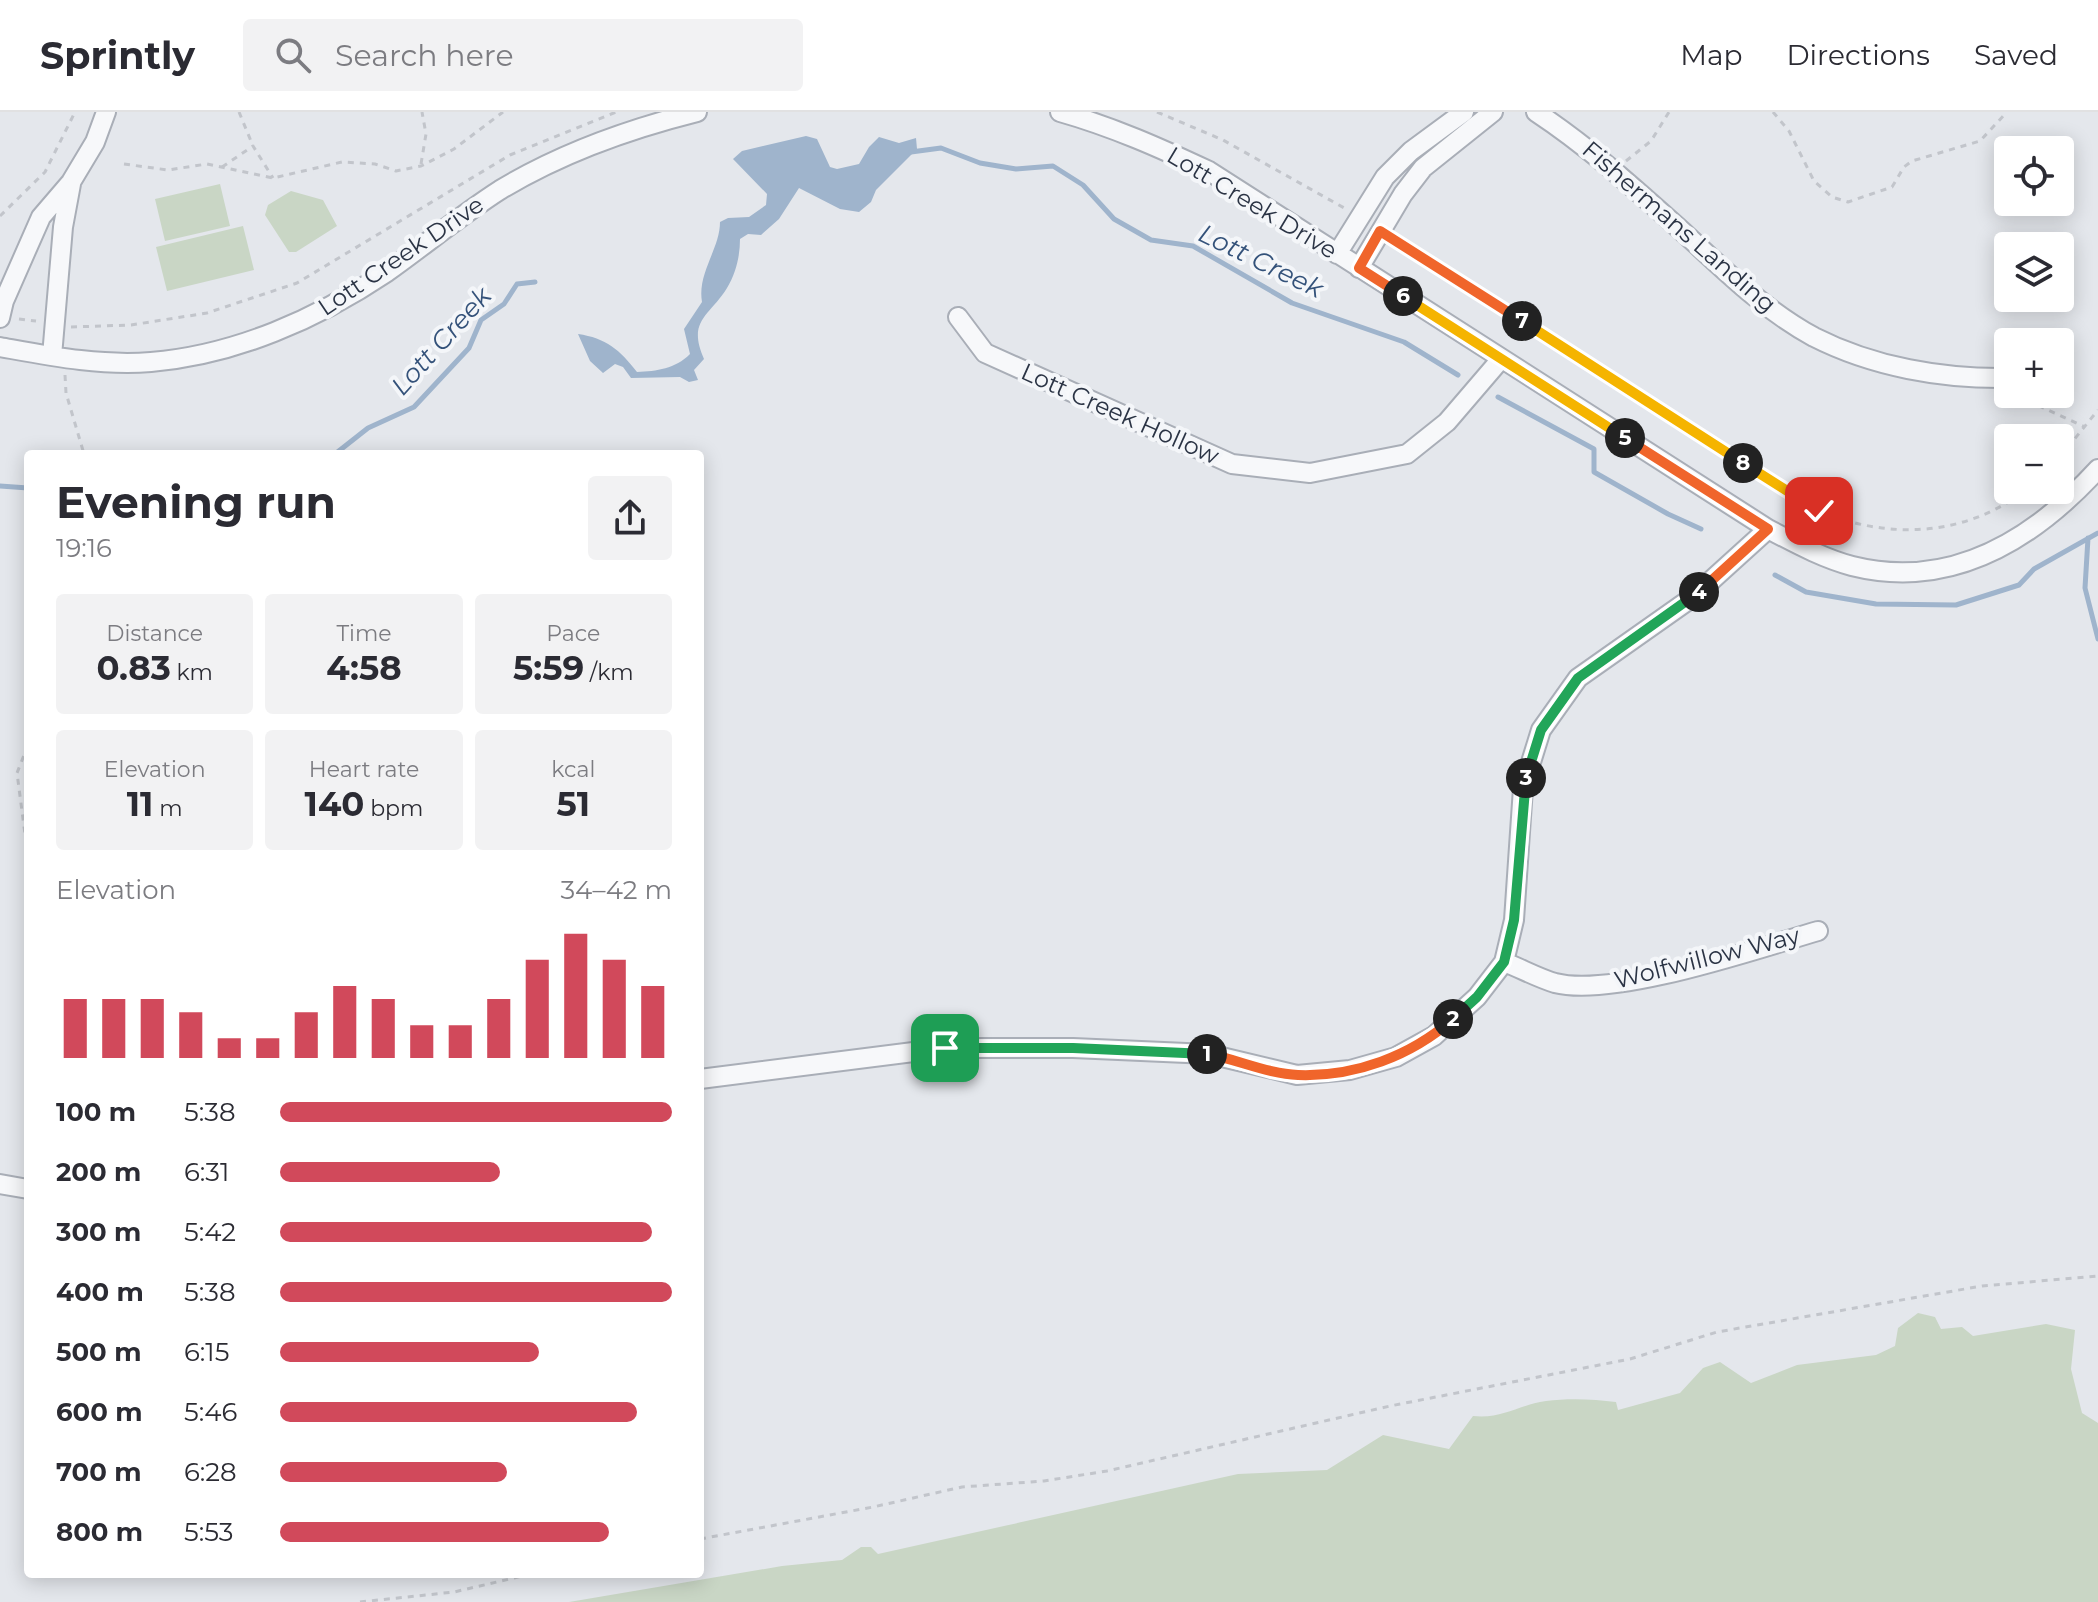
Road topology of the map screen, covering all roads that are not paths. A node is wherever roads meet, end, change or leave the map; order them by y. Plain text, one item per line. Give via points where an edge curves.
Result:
1 (106, 112) edge
2 (697, 112) edge
3 (1060, 112) edge
4 (1464, 112) edge
5 (1493, 112) edge
6 (1536, 112) edge
7 (71, 182) junction
8 (1337, 254) junction
9 (1359, 268) junction
10 (0, 317) edge
11 (958, 317) dead end
12 (0, 347) edge
13 (58, 357) junction
14 (1501, 359) junction
15 (1994, 378) edge
16 (2098, 469) edge
17 (1768, 529) junction
18 (1818, 931) dead end
19 (1504, 962) junction
20 (704, 1078) edge
21 (0, 1184) edge
22 (24, 1188) edge

1 - 7 street
2 - 13 street, Lott Creek Drive via 605,140 539,169 305,320 201,354 126,363
3 - 8 street, Lott Creek Drive via 1101,123 1209,171
4 - 8 street via 1385,177
5 - 9 street via 1423,168
6 - 15 street, Fishermans Landing via 1579,141 1747,292 1814,336 1884,365
7 - 10 street via 41,217
7 - 13 street via 55,325
8 - 9 street, Lott Creek Drive
9 - 14 street, Lott Creek Drive
11 - 14 street, Lott Creek Hollow via 985,353 1232,464 1310,473 1407,454 1447,422
12 - 13 street, Lott Creek Drive
14 - 17 street, Lott Creek Drive
16 - 17 street, Lott Creek Drive via 2016,541 1976,559 1936,568 1894,572 1854,566 1811,552
17 - 19 street via 1693,597 1578,678 1541,730 1523,788 1514,920
18 - 19 street, Wolfwillow Way via 1693,967 1600,984 1556,983
19 - 20 street via 1477,997 1434,1036 1396,1057 1350,1070 1297,1075 1209,1054 959,1048
21 - 22 street

